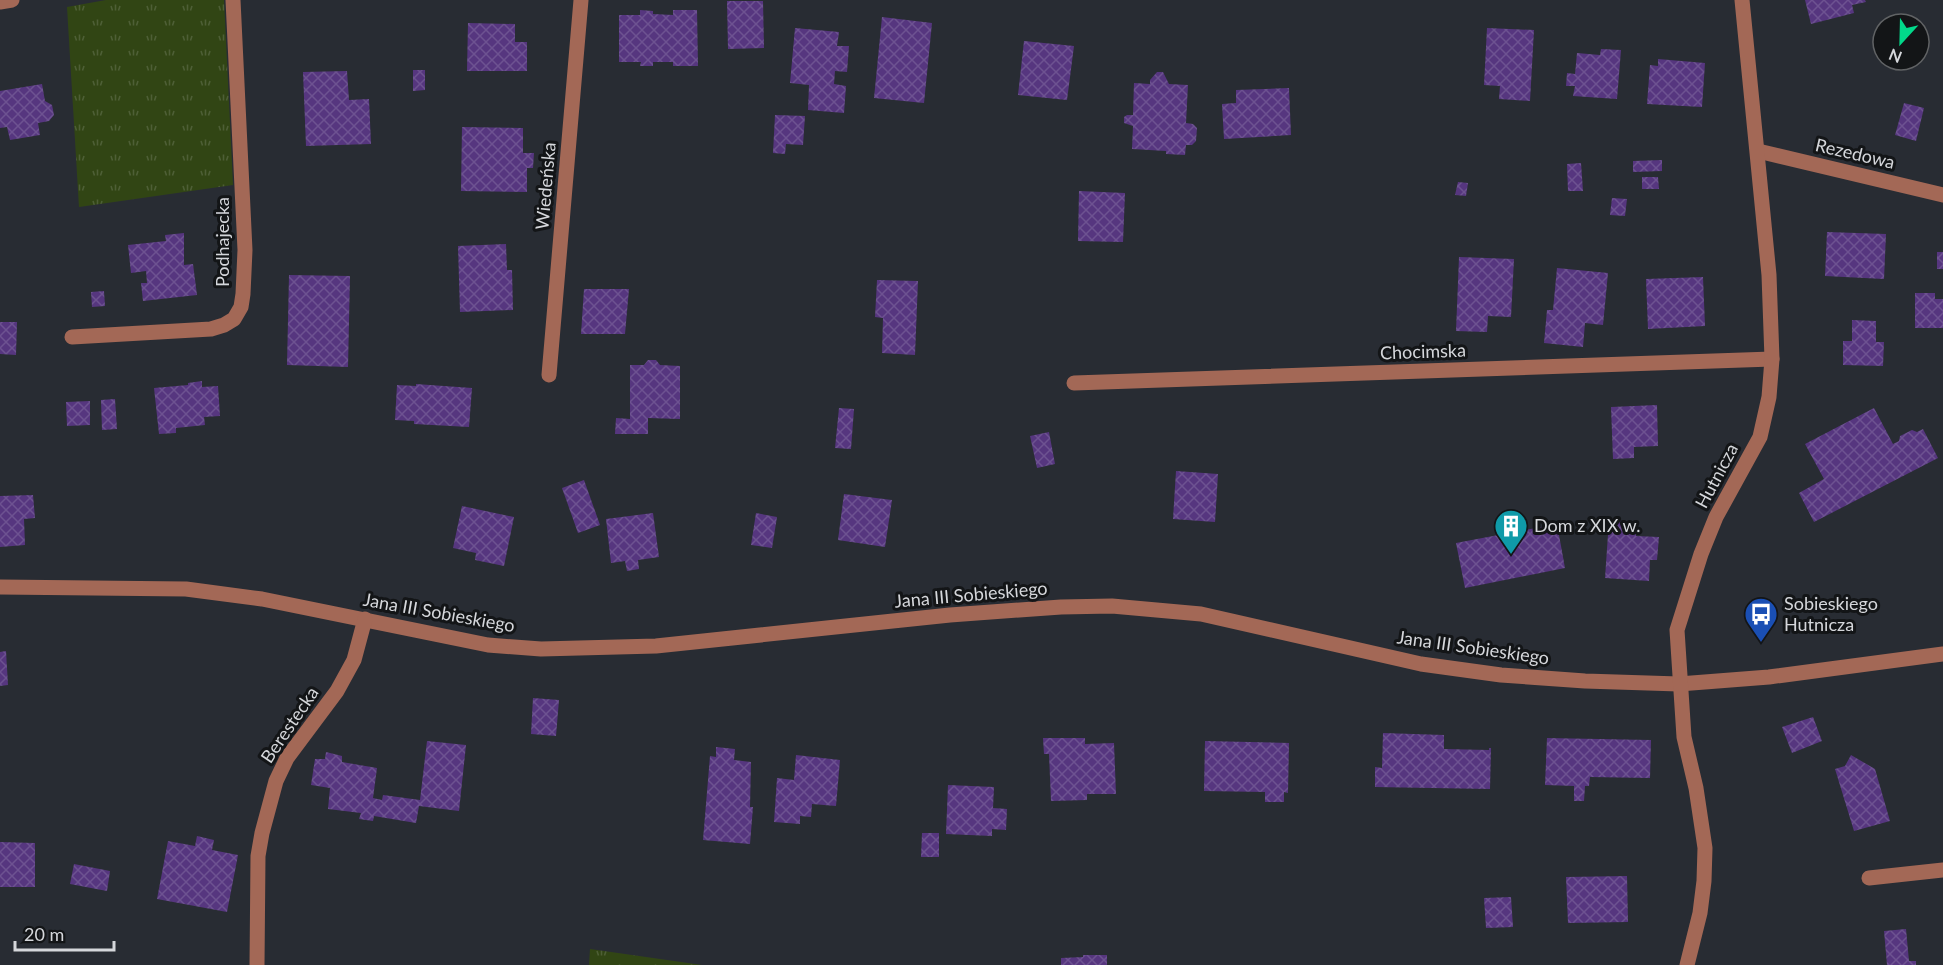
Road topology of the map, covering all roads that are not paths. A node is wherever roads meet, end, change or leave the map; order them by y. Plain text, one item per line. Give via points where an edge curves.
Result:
1 (12, 0) edge
2 (233, 0) edge
3 (581, 0) edge
4 (1742, 0) edge
5 (0, 2) edge
6 (1758, 151) junction
7 (1943, 195) edge
8 (72, 337) dead end
9 (1772, 359) junction
10 (549, 375) dead end
11 (1074, 383) dead end
12 (0, 587) edge
13 (365, 620) junction
14 (1943, 654) edge
15 (1679, 684) junction
16 (1943, 870) edge
17 (1869, 878) dead end
18 (257, 965) edge
19 (1687, 965) edge

1 - 5 street
2 - 8 street, Podhajecka via 245,250 240,307 234,319 211,329
3 - 10 street, Wiedeńska
4 - 6 street, Hutnicza
6 - 7 street, Rezedowa
6 - 9 street, Hutnicza
9 - 11 street, Chocimska
9 - 15 street, Hutnicza via 1760,437 1716,517 1686,598 1677,630
12 - 13 street, Jana III Sobieskiego via 186,589 262,599
13 - 15 street, Jana III Sobieskiego via 488,645 600,648 656,646 950,615 1112,606 1201,614 1421,664 1501,675
13 - 18 street, Berestecka via 354,660 287,758 276,781 258,856
14 - 15 street, Jana III Sobieskiego via 1769,677
15 - 19 street, Hutnicza via 1684,737 1705,848 1700,913
16 - 17 street

